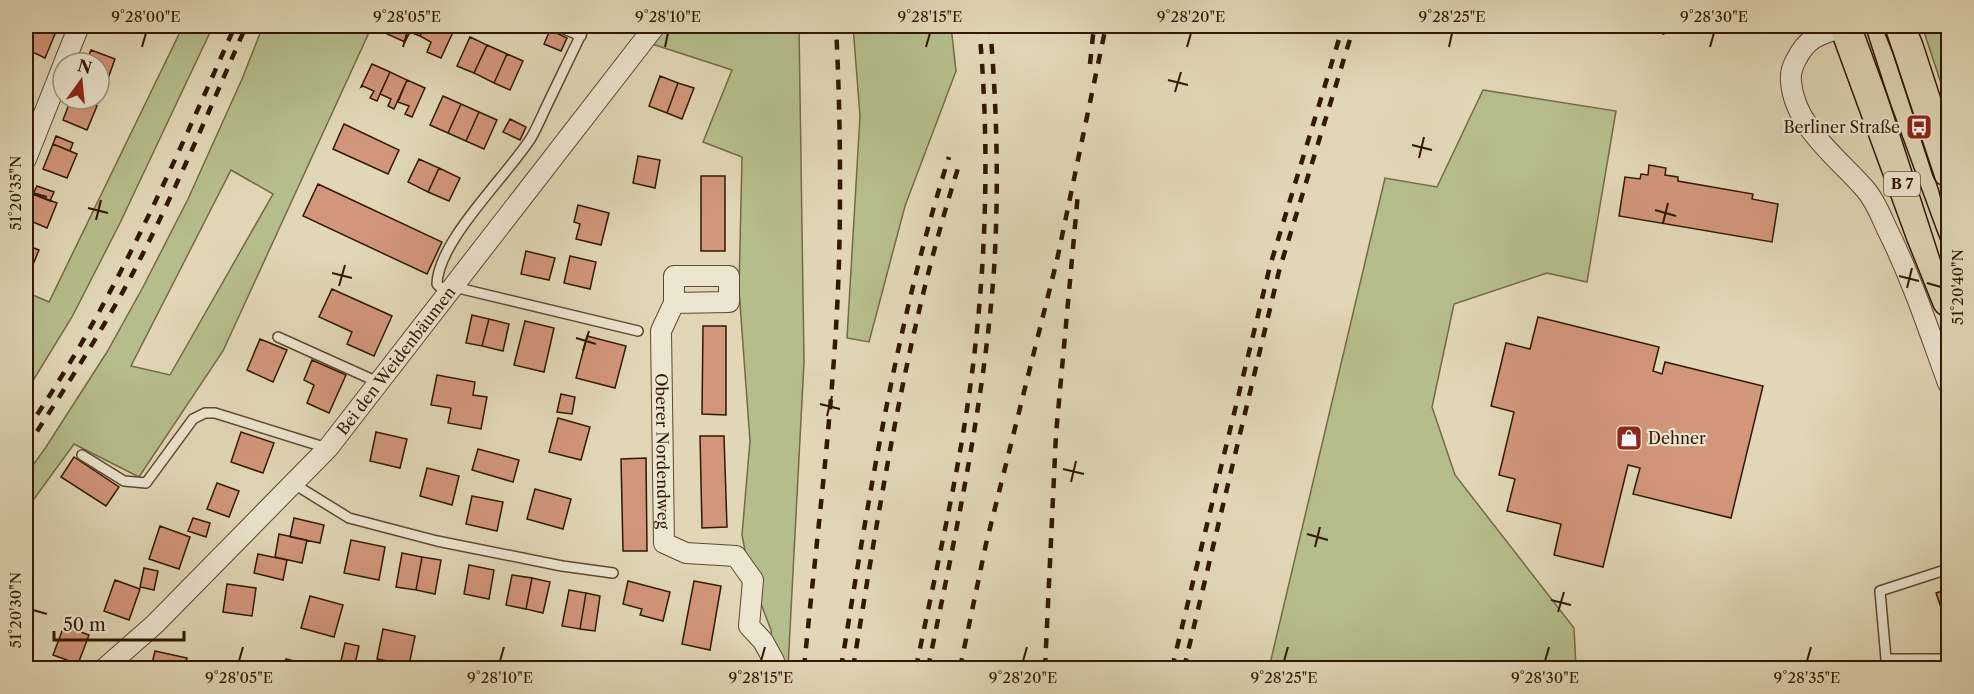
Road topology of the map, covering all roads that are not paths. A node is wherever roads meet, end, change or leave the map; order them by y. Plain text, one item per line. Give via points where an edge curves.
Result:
1 (79, 26) edge
2 (557, 26) edge
3 (585, 26) edge
4 (655, 26) edge
5 (1846, 26) edge
6 (1899, 26) edge
7 (580, 36) junction
8 (69, 51) edge
9 (51, 96) edge
10 (26, 159) edge
11 (1948, 171) edge
12 (451, 291) junction
13 (1948, 301) edge
14 (674, 303) dead end
15 (638, 331) dead end
16 (278, 337) dead end
17 (380, 383) junction
18 (1948, 383) edge
19 (328, 448) junction
20 (82, 455) dead end
21 (294, 484) junction
22 (1948, 569) edge
23 (613, 573) dead end
24 (1948, 659) edge
25 (105, 669) edge
26 (772, 669) edge

1 - 8 street
2 - 7 lane
3 - 7 lane
4 - 12 street, Bei den Weidenbäumen
5 - 13 main road, B 7
5 - 18 street via 1814,37 1803,46 1792,68 1796,105 1818,138 1867,191 1906,267
6 - 11 main road
7 - 12 lane via 532,136 446,250 437,272 437,284
9 - 10 street
12 - 15 lane
12 - 17 street, Bei den Weidenbäumen
14 - 26 street, Oberer Nordendweg via 661,331 664,543 686,553 736,556 753,580 749,626 774,661
16 - 17 lane
17 - 19 street, Bei den Weidenbäumen
19 - 20 lane via 205,413 193,419 146,483 124,481
19 - 21 street, Bei den Weidenbäumen
21 - 23 lane via 349,518 437,541
21 - 25 street, Bei den Weidenbäumen
22 - 24 lane via 1880,591 1886,659

